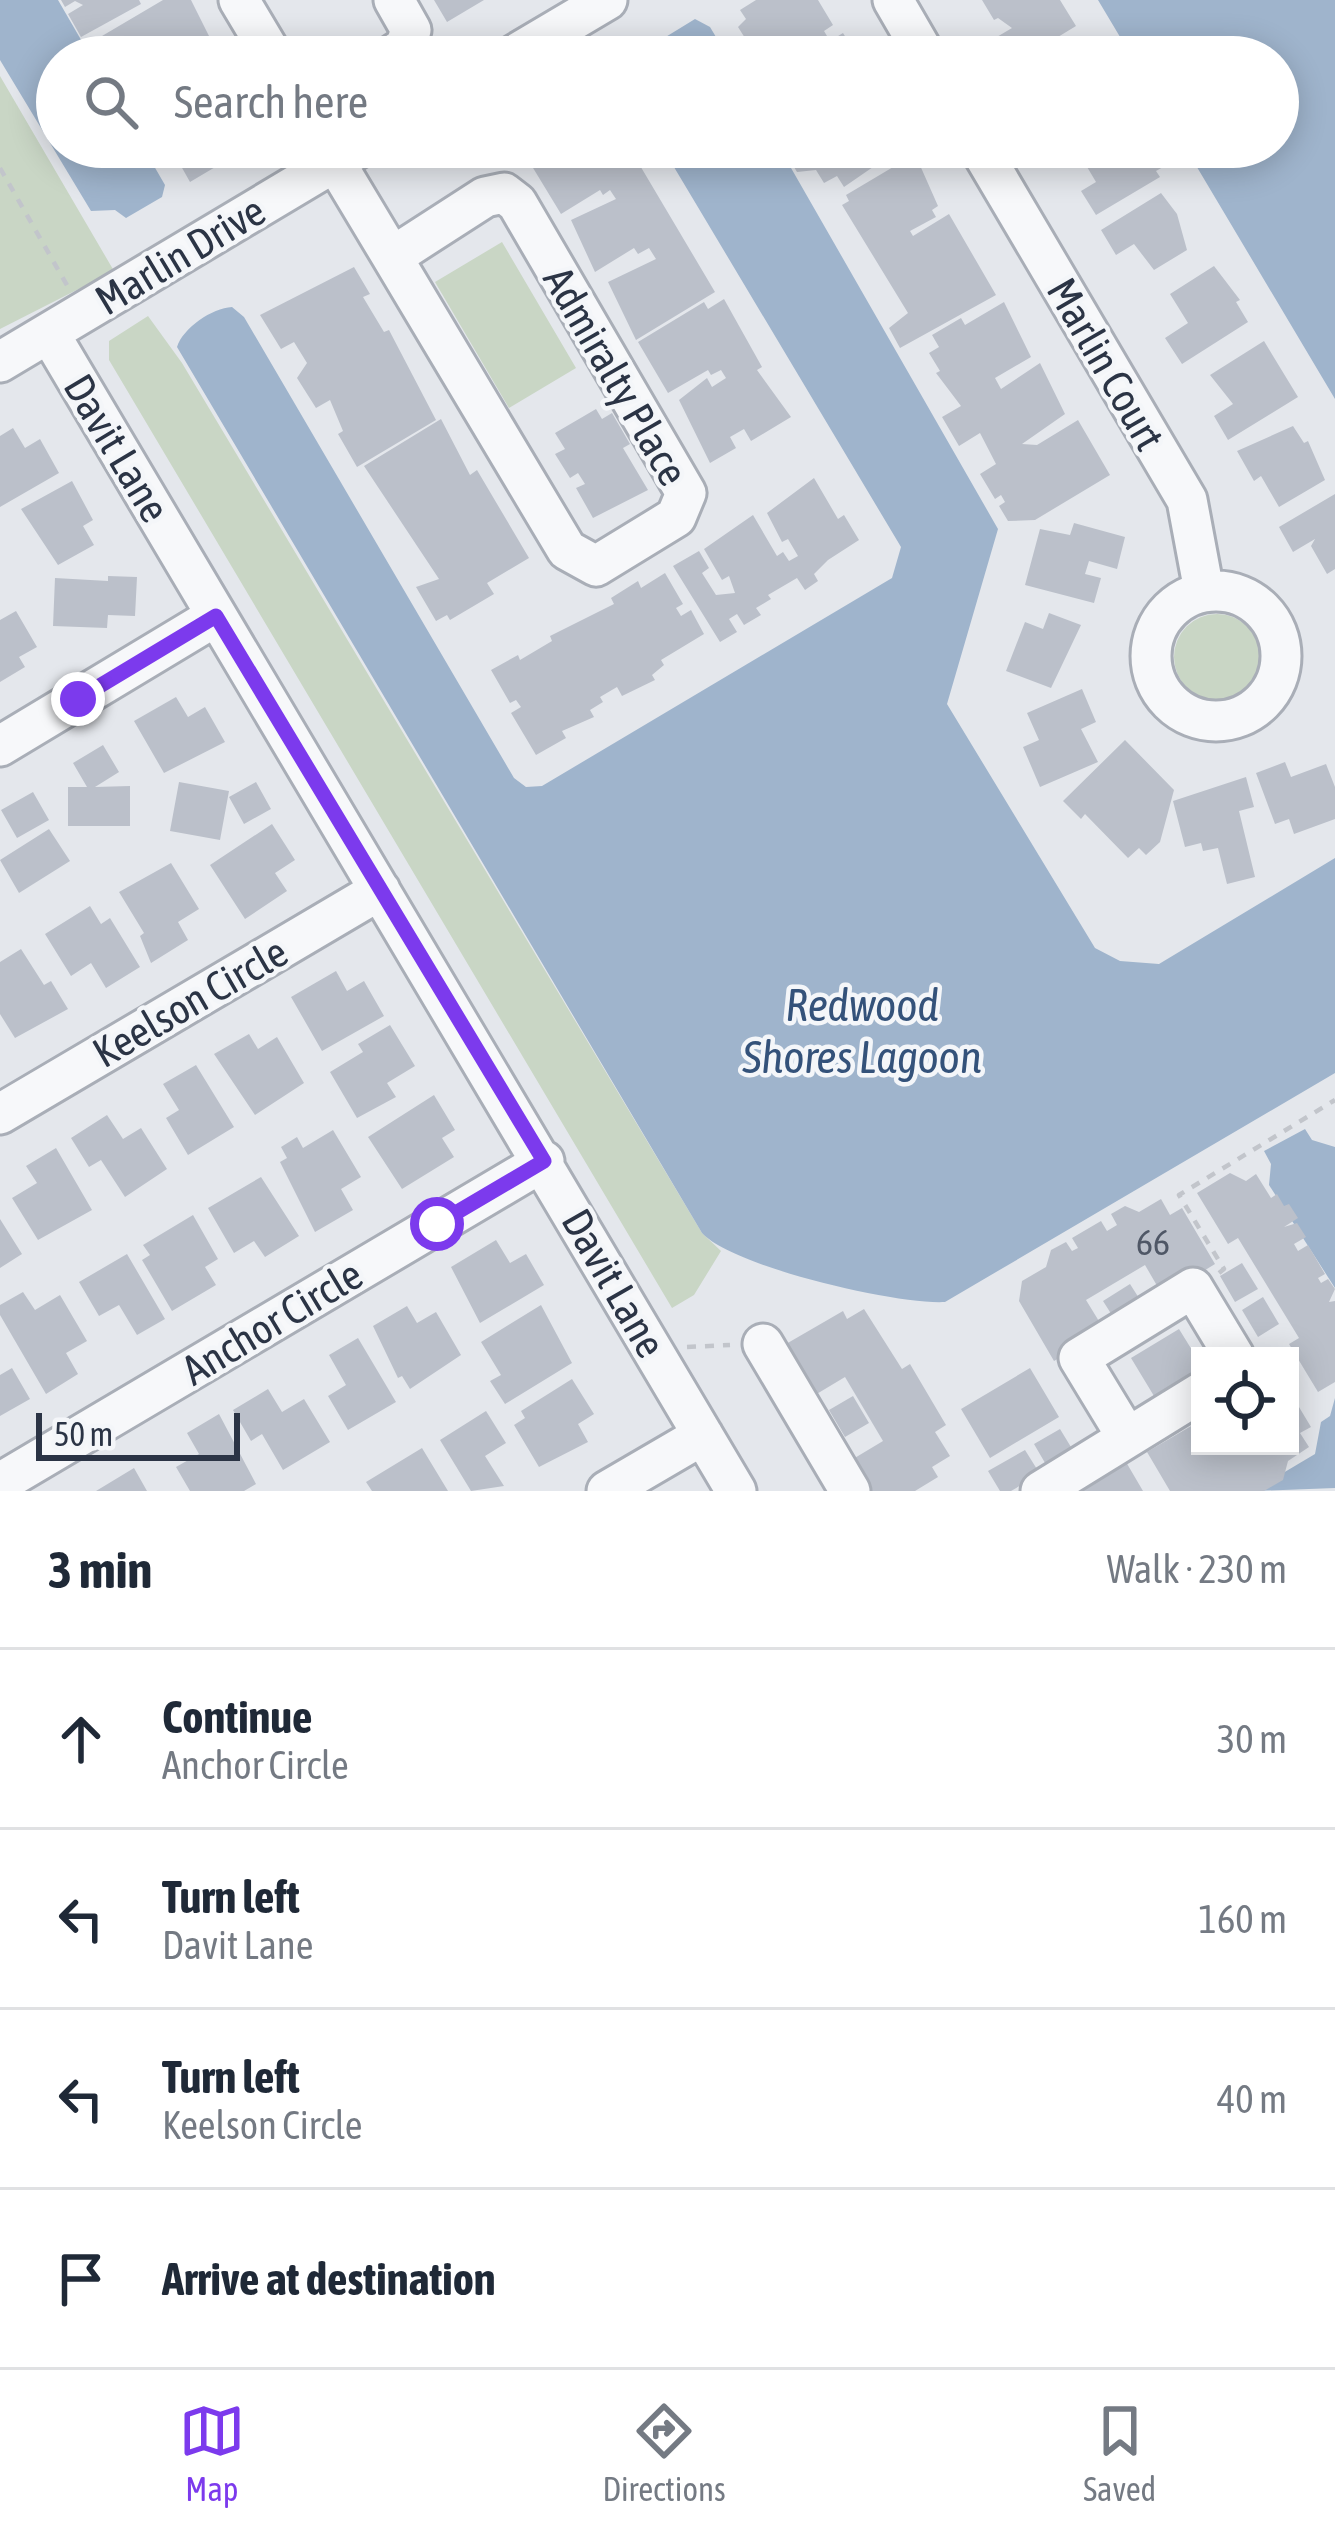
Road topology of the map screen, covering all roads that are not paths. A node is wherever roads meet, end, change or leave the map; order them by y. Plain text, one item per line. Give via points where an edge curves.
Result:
1 (239, 0) edge
2 (394, 0) edge
3 (607, 0) edge
4 (892, 0) edge
5 (260, 36) edge
6 (409, 36) edge
7 (546, 36) edge
8 (913, 36) edge
9 (314, 168) edge
10 (348, 168) edge
11 (991, 168) edge
12 (392, 257) junction
13 (49, 333) junction
14 (0, 362) edge
15 (1204, 591) dead end
16 (216, 616) junction
17 (0, 746) edge
18 (380, 890) junction
19 (0, 1114) edge
20 (544, 1161) junction
21 (763, 1344) road end
22 (1229, 1347) edge
23 (1191, 1398) edge
24 (703, 1435) junction
25 (1127, 1437) junction
26 (0, 1483) edge
27 (607, 1491) edge
28 (736, 1491) edge
29 (850, 1491) edge
30 (1041, 1491) edge

1 - 5 street
2 - 6 street
3 - 7 street
4 - 8 street
9 - 13 street, Marlin Drive
10 - 12 street, Admiralty Place
11 - 15 street, Marlin Court via 1187,500
12 - 12 street, Admiralty Place via 485,197 512,197 686,493 683,511 605,563 574,558
13 - 14 street, Marlin Drive
13 - 16 street, Davit Lane
16 - 17 street
16 - 18 street, Davit Lane
18 - 19 street, Keelson Circle
18 - 20 street, Davit Lane
20 - 24 street, Davit Lane
20 - 26 street, Anchor Circle
21 - 29 street
22 - 25 street via 1193,1288 1079,1358
23 - 25 street
24 - 27 street
24 - 28 street, Davit Lane
25 - 30 street

